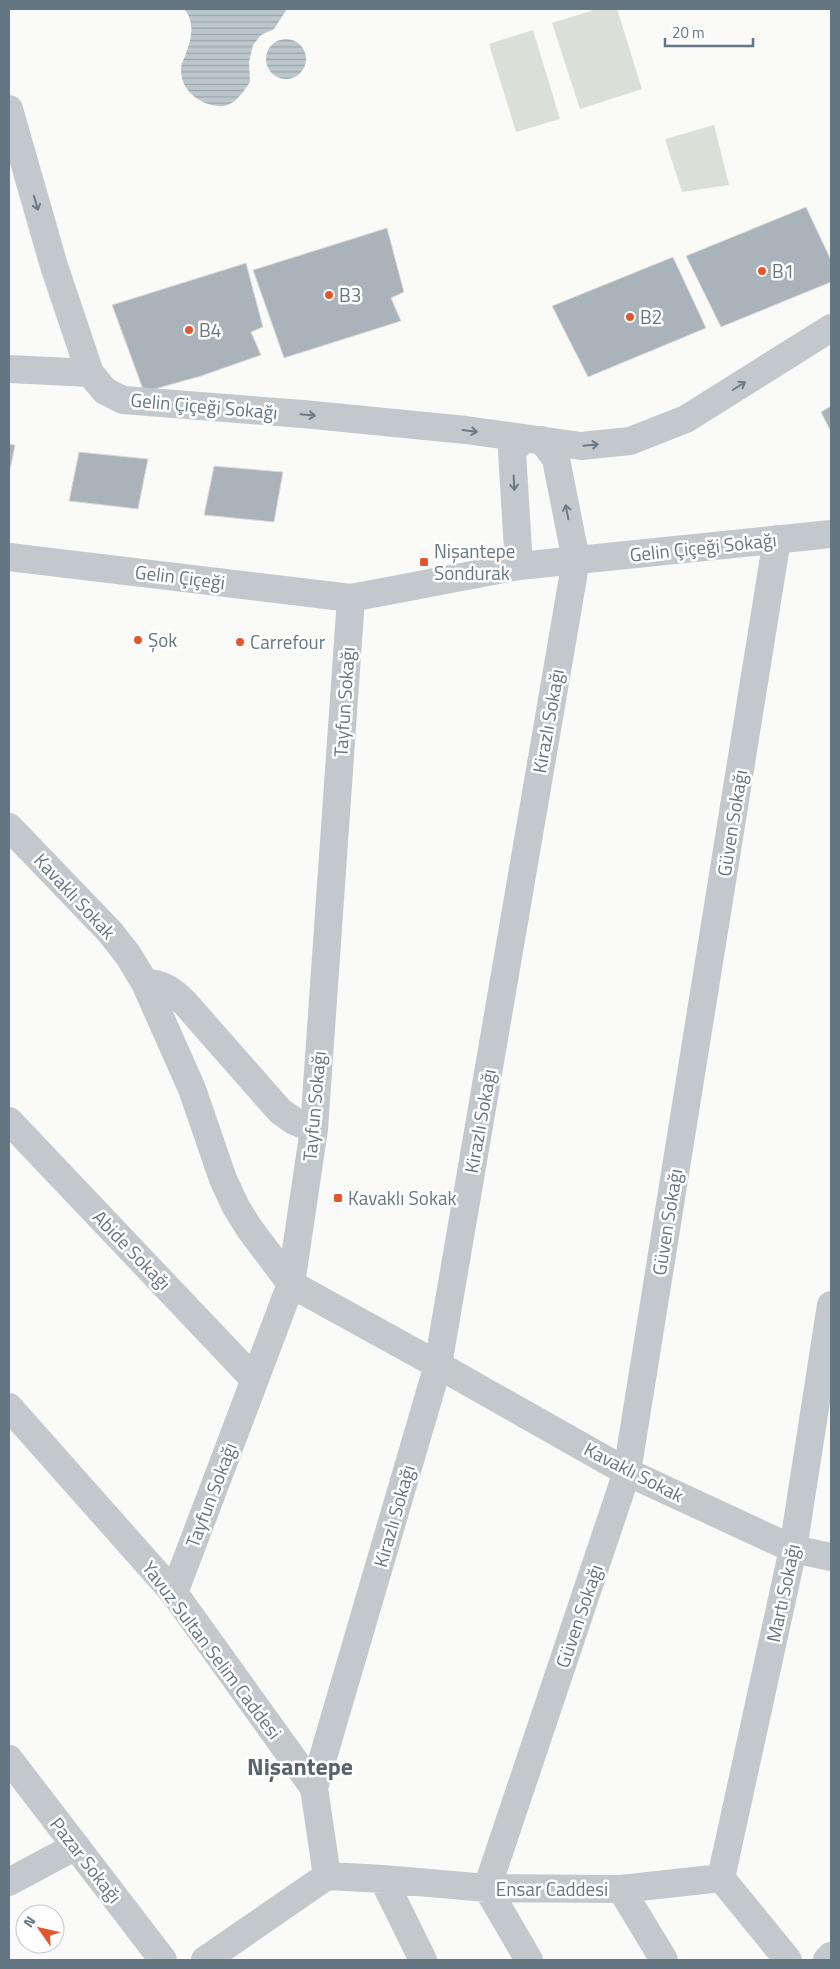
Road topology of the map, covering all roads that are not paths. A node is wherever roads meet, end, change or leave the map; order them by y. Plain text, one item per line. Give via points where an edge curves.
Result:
1 (14, 132) edge
2 (831, 328) edge
3 (9, 369) edge
4 (90, 373) junction
5 (533, 439) junction
6 (831, 534) edge
7 (777, 539) junction
8 (9, 557) edge
9 (576, 560) junction
10 (520, 566) junction
11 (351, 598) junction
12 (9, 826) edge
13 (145, 983) junction
14 (9, 1121) edge
15 (314, 1129) junction
16 (291, 1284) junction
17 (831, 1305) edge
18 (438, 1365) junction
19 (254, 1379) junction
20 (9, 1407) edge
21 (627, 1472) junction
22 (793, 1549) junction
23 (831, 1557) edge
24 (174, 1593) junction
25 (9, 1759) edge
26 (314, 1788) junction
27 (76, 1846) junction
28 (327, 1876) junction
29 (721, 1878) junction
30 (382, 1879) junction
31 (9, 1882) edge
32 (487, 1888) junction
33 (621, 1889) junction
34 (831, 1956) edge
35 (163, 1960) edge
36 (205, 1960) edge
37 (423, 1960) edge
38 (529, 1960) edge
39 (664, 1960) edge
40 (788, 1960) edge
41 (827, 1960) edge

1 -> 4 street, Gelin Çiçeği Sokağı
5 -> 2 street, Gelin Çiçeği Sokağı via 581,446 630,441 686,419
3 - 4 street
4 -> 5 street, Gelin Çiçeği Sokağı via 104,391 124,400 312,415
9 -> 5 street via 556,459
5 -> 10 street via 512,452
6 - 7 street, Gelin Çiçeği Sokağı
7 - 9 street, Gelin Çiçeği Sokağı
7 - 21 street, Güven Sokağı
8 - 11 street, Gelin Çiçeği
9 - 10 street, Gelin Çiçeği Sokağı
9 - 18 street, Kirazlı Sokağı
10 - 11 street, Gelin Çiçeği Sokağı
11 - 15 street, Tayfun Sokağı
12 - 13 street, Kavaklı Sokak via 110,932
13 - 15 street via 162,985 172,991 280,1111
13 - 16 street, Kavaklı Sokak via 192,1089 233,1200 249,1228
14 - 19 street, Abide Sokağı
15 - 16 street, Tayfun Sokağı
16 - 18 street, Kavaklı Sokak
16 - 19 street, Tayfun Sokağı
17 - 22 street, Martı Sokağı
18 - 21 street, Kavaklı Sokak
18 - 26 street, Kirazlı Sokağı
19 - 24 street, Tayfun Sokağı
20 - 24 street, Yavuz Sultan Selim Caddesi
21 - 22 street, Kavaklı Sokak
21 - 32 street, Güven Sokağı
22 - 23 street, Kavaklı Sokak
22 - 29 street, Martı Sokağı
24 - 26 street, Yavuz Sultan Selim Caddesi
25 - 27 street, Pazar Sokağı
26 - 28 street, Yavuz Sultan Selim Caddesi
27 - 31 street
27 - 35 street, Pazar Sokağı
28 - 30 street
28 - 36 street
29 - 33 street, Ensar Caddesi
29 - 40 street
30 - 32 street, Ensar Caddesi
30 - 37 street
32 - 33 street, Ensar Caddesi
32 - 38 street
33 - 39 street
34 - 41 street

